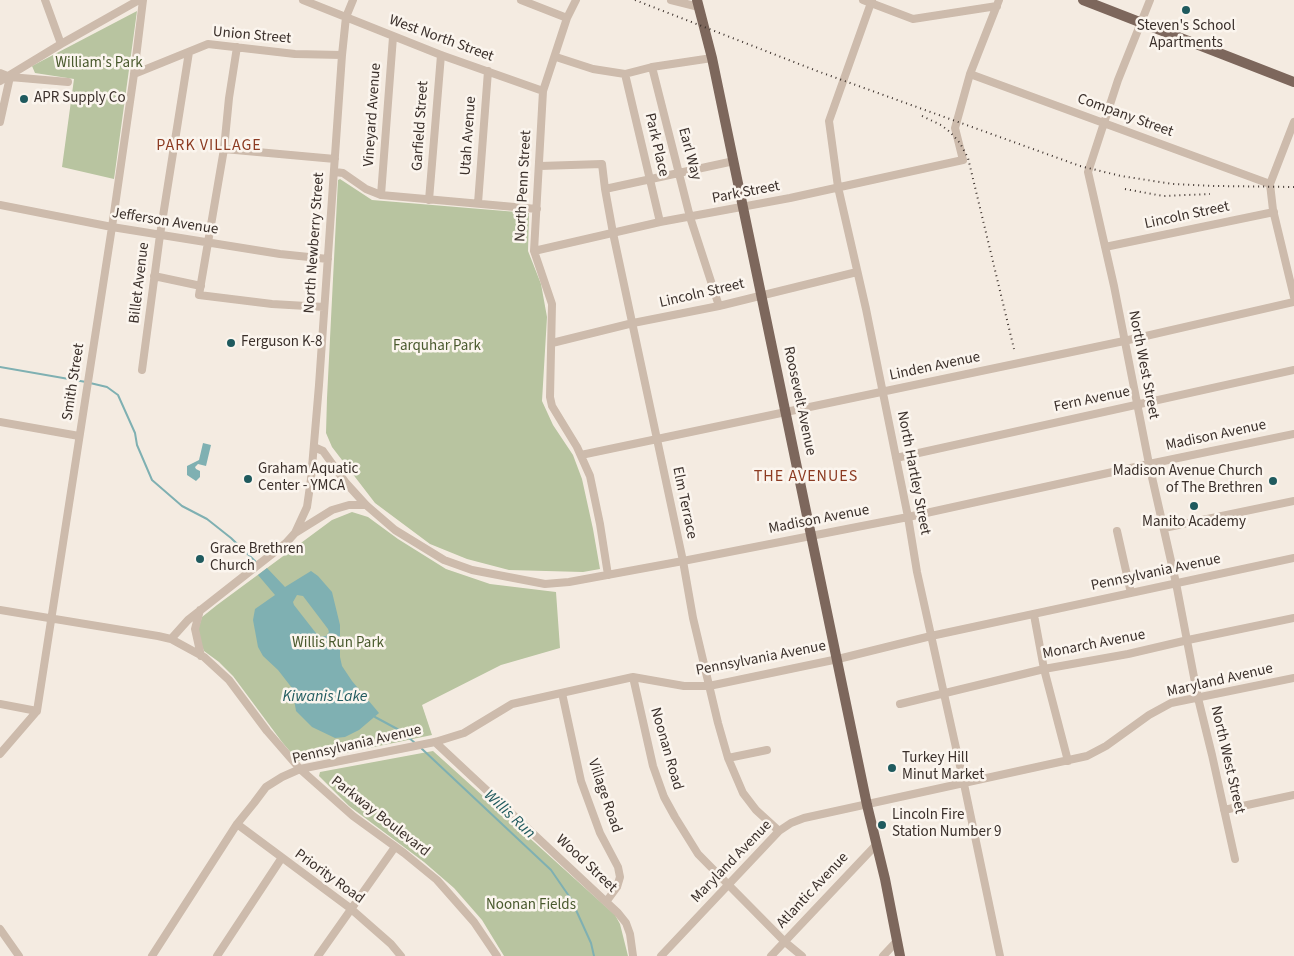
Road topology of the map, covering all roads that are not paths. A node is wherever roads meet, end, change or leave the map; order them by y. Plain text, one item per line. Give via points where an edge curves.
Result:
1 (45, 0) edge
2 (139, 0) edge
3 (143, 0) edge
4 (303, 0) edge
5 (353, 0) edge
6 (521, 0) edge
7 (576, 0) edge
8 (671, 0) edge
9 (863, 0) edge
10 (1083, 0) edge
11 (1150, 0) edge
12 (872, 2) edge
13 (698, 3) edge
14 (998, 3) edge
15 (346, 17) junction
16 (568, 18) junction
17 (1141, 23) junction
18 (393, 37) junction
19 (61, 44) junction
20 (237, 47) junction
21 (189, 52) junction
22 (342, 55) junction
23 (441, 55) junction
24 (556, 57) junction
25 (712, 58) junction
26 (652, 67) junction
27 (488, 71) junction
28 (0, 72) edge
29 (134, 74) junction
30 (625, 74) junction
31 (970, 74) junction
32 (10, 76) junction
33 (0, 81) edge
34 (68, 82) dead end
35 (1294, 82) edge
36 (543, 91) junction
37 (0, 122) edge
38 (1294, 122) edge
39 (1103, 123) junction
40 (224, 149) junction
41 (336, 159) junction
42 (734, 161) junction
43 (540, 166) junction
44 (334, 172) junction
45 (680, 172) junction
46 (650, 179) junction
47 (1270, 184) junction
48 (838, 187) junction
49 (605, 189) junction
50 (381, 196) junction
51 (430, 200) junction
52 (478, 203) junction
53 (0, 205) edge
54 (743, 208) junction
55 (537, 209) junction
56 (1274, 212) junction
57 (690, 217) junction
58 (660, 222) junction
59 (112, 227) junction
60 (613, 233) junction
61 (160, 235) junction
62 (207, 243) junction
63 (1105, 247) junction
64 (534, 251) junction
65 (328, 259) junction
66 (857, 272) junction
67 (154, 276) junction
68 (201, 286) junction
69 (760, 295) junction
70 (1294, 297) edge
71 (1294, 302) edge
72 (719, 306) junction
73 (324, 307) junction
74 (633, 323) junction
75 (1124, 341) junction
76 (552, 343) junction
77 (142, 370) dead end
78 (1294, 370) edge
79 (883, 392) junction
80 (1137, 404) junction
81 (786, 413) junction
82 (0, 422) edge
83 (1294, 434) edge
84 (79, 436) junction
85 (656, 440) junction
86 (314, 447) junction
87 (581, 455) junction
88 (896, 458) junction
89 (1149, 464) junction
90 (1294, 501) edge
91 (366, 504) junction
92 (908, 517) junction
93 (1164, 528) junction
94 (1117, 531) dead end
95 (296, 533) junction
96 (812, 536) junction
97 (1294, 558) edge
98 (683, 561) junction
99 (608, 575) junction
100 (1176, 582) junction
101 (1131, 593) junction
102 (0, 610) edge
103 (200, 610) junction
104 (1034, 615) junction
105 (51, 618) junction
106 (1294, 618) edge
107 (931, 636) junction
108 (171, 639) junction
109 (1188, 640) junction
110 (201, 656) junction
111 (838, 659) junction
112 (1044, 668) junction
113 (633, 677) junction
114 (1294, 678) edge
115 (708, 686) junction
116 (945, 692) junction
117 (562, 693) junction
118 (1198, 698) junction
119 (0, 704) edge
120 (900, 704) dead end
121 (37, 711) junction
122 (431, 743) junction
123 (766, 750) dead end
124 (0, 754) edge
125 (728, 758) junction
126 (1068, 761) junction
127 (300, 769) junction
128 (964, 784) junction
129 (1294, 795) edge
130 (867, 805) junction
131 (1224, 810) junction
132 (237, 824) junction
133 (778, 831) junction
134 (876, 845) junction
135 (395, 847) junction
136 (281, 859) junction
137 (1235, 859) dead end
138 (728, 884) junction
139 (606, 902) junction
140 (350, 908) junction
141 (0, 929) edge
142 (897, 941) junction
143 (785, 942) junction
144 (19, 956) edge
145 (152, 956) edge
146 (217, 956) edge
147 (318, 956) edge
148 (402, 956) edge
149 (497, 956) edge
150 (633, 956) edge
151 (660, 956) edge
152 (771, 956) edge
153 (802, 956) edge
154 (883, 956) edge
155 (900, 956) edge
156 (1000, 956) edge

1 - 19 street
2 - 19 street
3 - 29 street, Smith Street
4 - 15 street, West North Street
5 - 15 street, North Newberry Street
6 - 16 street
7 - 16 street, North Penn Street
8 - 13 street
9 - 12 street
10 - 17 main road
11 - 17 street, North West Street
12 - 14 street via 913,18
12 - 48 street, North Hartley Street via 829,121
13 - 25 main road, Roosevelt Avenue
14 - 31 street
15 - 18 street, West North Street
15 - 22 street, North Newberry Street
16 - 24 street, North Penn Street
17 - 35 main road
17 - 39 street, North West Street
18 - 23 street, West North Street
18 - 50 street, Vineyard Avenue
19 - 32 street
20 - 21 street, Union Street via 208,44
20 - 22 street, Union Street via 295,54
20 - 40 street
21 - 29 street, Union Street
21 - 61 street, Billet Avenue
22 - 41 street, North Newberry Street
23 - 27 street, West North Street
23 - 51 street, Garfield Street
24 - 30 street
24 - 36 street, North Penn Street
25 - 26 street
25 - 42 main road, Roosevelt Avenue
26 - 30 street
26 - 45 street, Earl Way
27 - 36 street, West North Street
27 - 52 street, Utah Avenue
28 - 32 street
29 - 59 street, Smith Street
30 - 46 street, Park Place
31 - 39 street, Company Street
31 - 48 street, Park Street via 954,128 963,160
32 - 33 street
32 - 34 street
32 - 37 street
36 - 43 street, North Penn Street
38 - 47 street
39 - 47 street, Company Street
39 - 63 street, North West Street via 1088,172
40 - 41 street
40 - 62 street
41 - 44 street, North Newberry Street
42 - 45 street
42 - 54 main road, Roosevelt Avenue
43 - 49 street, Elm Terrace via 602,164
43 - 55 street, North Penn Street
44 - 50 street via 342,173
44 - 65 street, North Newberry Street
45 - 46 street
45 - 57 street, Earl Way
46 - 49 street
46 - 58 street, Park Place
47 - 56 street
48 - 54 street, Park Street
48 - 66 street, North Hartley Street
49 - 60 street, Elm Terrace
50 - 51 street
51 - 52 street
52 - 55 street
53 - 59 street, Jefferson Avenue
54 - 57 street, Park Street
54 - 69 main road, Roosevelt Avenue
55 - 64 street, North Penn Street
56 - 63 street, Lincoln Street
56 - 70 street
57 - 58 street, Park Street
57 - 72 street, Earl Way
58 - 60 street, Park Street
59 - 61 street, Jefferson Avenue
59 - 84 street, Smith Street
60 - 64 street, Park Street
60 - 74 street, Elm Terrace
61 - 62 street, Jefferson Avenue
61 - 67 street, Billet Avenue
62 - 65 street, Jefferson Avenue
62 - 68 street
63 - 75 street, North West Street
64 - 76 street, North Penn Street via 552,304
65 - 73 street, North Newberry Street
66 - 69 street, Lincoln Street
66 - 79 street, North Hartley Street
67 - 68 street
67 - 77 street, Billet Avenue
68 - 73 street via 199,295
69 - 72 street, Lincoln Street
69 - 81 main road, Roosevelt Avenue
71 - 75 street, Linden Avenue
72 - 74 street, Lincoln Street
73 - 86 street, North Newberry Street
74 - 76 street, Lincoln Street
74 - 85 street, Elm Terrace
75 - 79 street, Linden Avenue
75 - 80 street, North West Street
76 - 87 street, North Penn Street via 552,406
78 - 80 street, Fern Avenue
79 - 81 street, Linden Avenue
79 - 88 street, North Hartley Street
80 - 88 street, Fern Avenue
80 - 89 street, North West Street
81 - 85 street, Linden Avenue
81 - 96 main road, Roosevelt Avenue
82 - 84 street
83 - 89 street, Madison Avenue
84 - 105 street, Smith Street
85 - 87 street, Linden Avenue
85 - 98 street, Elm Terrace
86 - 91 street, Madison Avenue via 324,451 346,483
86 - 95 street, North Newberry Street via 310,496
87 - 99 street, North Penn Street via 590,476
88 - 92 street, North Hartley Street
89 - 92 street, Madison Avenue
89 - 93 street, North West Street
90 - 93 street
91 - 95 street via 332,510
91 - 99 street, Madison Avenue via 395,530 444,560 472,570 545,584
92 - 96 street, Madison Avenue
92 - 107 street, North Hartley Street
93 - 100 street, North West Street
94 - 101 street
95 - 103 street, North Newberry Street
96 - 98 street, Madison Avenue
96 - 111 main road, Roosevelt Avenue
97 - 100 street, Pennsylvania Avenue
98 - 99 street, Madison Avenue
98 - 115 street, Elm Terrace
100 - 101 street, Pennsylvania Avenue
100 - 109 street, North West Street
101 - 104 street, Pennsylvania Avenue
102 - 105 street, Parkway Boulevard
103 - 108 street, North Newberry Street
103 - 110 street via 195,629
104 - 107 street, Pennsylvania Avenue
104 - 112 street
105 - 108 street, Parkway Boulevard
105 - 121 street, Smith Street
106 - 109 street, Monarch Avenue
107 - 111 street, Pennsylvania Avenue
107 - 116 street, North Hartley Street
108 - 110 street, Parkway Boulevard
109 - 112 street, Monarch Avenue
109 - 118 street, North West Street
110 - 127 street, Parkway Boulevard via 229,680
111 - 115 street, Pennsylvania Avenue
111 - 130 main road, Roosevelt Avenue
112 - 116 street, Monarch Avenue
112 - 126 street
113 - 115 street, Pennsylvania Avenue via 684,686
113 - 117 street, Pennsylvania Avenue
113 - 138 street, Noonan Road via 653,766 664,797 698,854
114 - 118 street, Maryland Avenue
115 - 125 street, Elm Terrace
116 - 120 street, Monarch Avenue
116 - 128 street, North Hartley Street
117 - 122 street, Pennsylvania Avenue via 512,704 464,733
117 - 139 street, Village Road via 581,781 600,833 618,866 620,877 617,887
118 - 126 street, Maryland Avenue via 1172,703 1148,715 1106,746
118 - 131 street, North West Street
119 - 121 street
121 - 124 street
122 - 127 street, Pennsylvania Avenue
122 - 139 street, Wood Street
123 - 125 street
125 - 133 street, Elm Terrace via 743,793
126 - 128 street, Maryland Avenue
127 - 132 street, Pennsylvania Avenue via 266,788
127 - 135 street, Parkway Boulevard via 353,816
128 - 130 street, Maryland Avenue
128 - 156 street, North Hartley Street
129 - 131 street
130 - 133 street, Maryland Avenue via 804,818
130 - 134 main road, Roosevelt Avenue
131 - 137 street, North West Street
132 - 136 street, Priority Road
132 - 145 street, Pennsylvania Avenue
133 - 138 street, Maryland Avenue
134 - 142 main road, Roosevelt Avenue
134 - 143 street, Atlantic Avenue
135 - 140 street
135 - 149 street, Parkway Boulevard via 449,893
136 - 140 street, Priority Road
136 - 146 street
138 - 143 street, Noonan Road
138 - 151 street, Maryland Avenue
139 - 150 street, Wood Street via 626,923
140 - 147 street
140 - 148 street, Priority Road
141 - 144 street
142 - 154 street
142 - 155 main road, Roosevelt Avenue
143 - 152 street, Atlantic Avenue
143 - 153 street, Noonan Road

